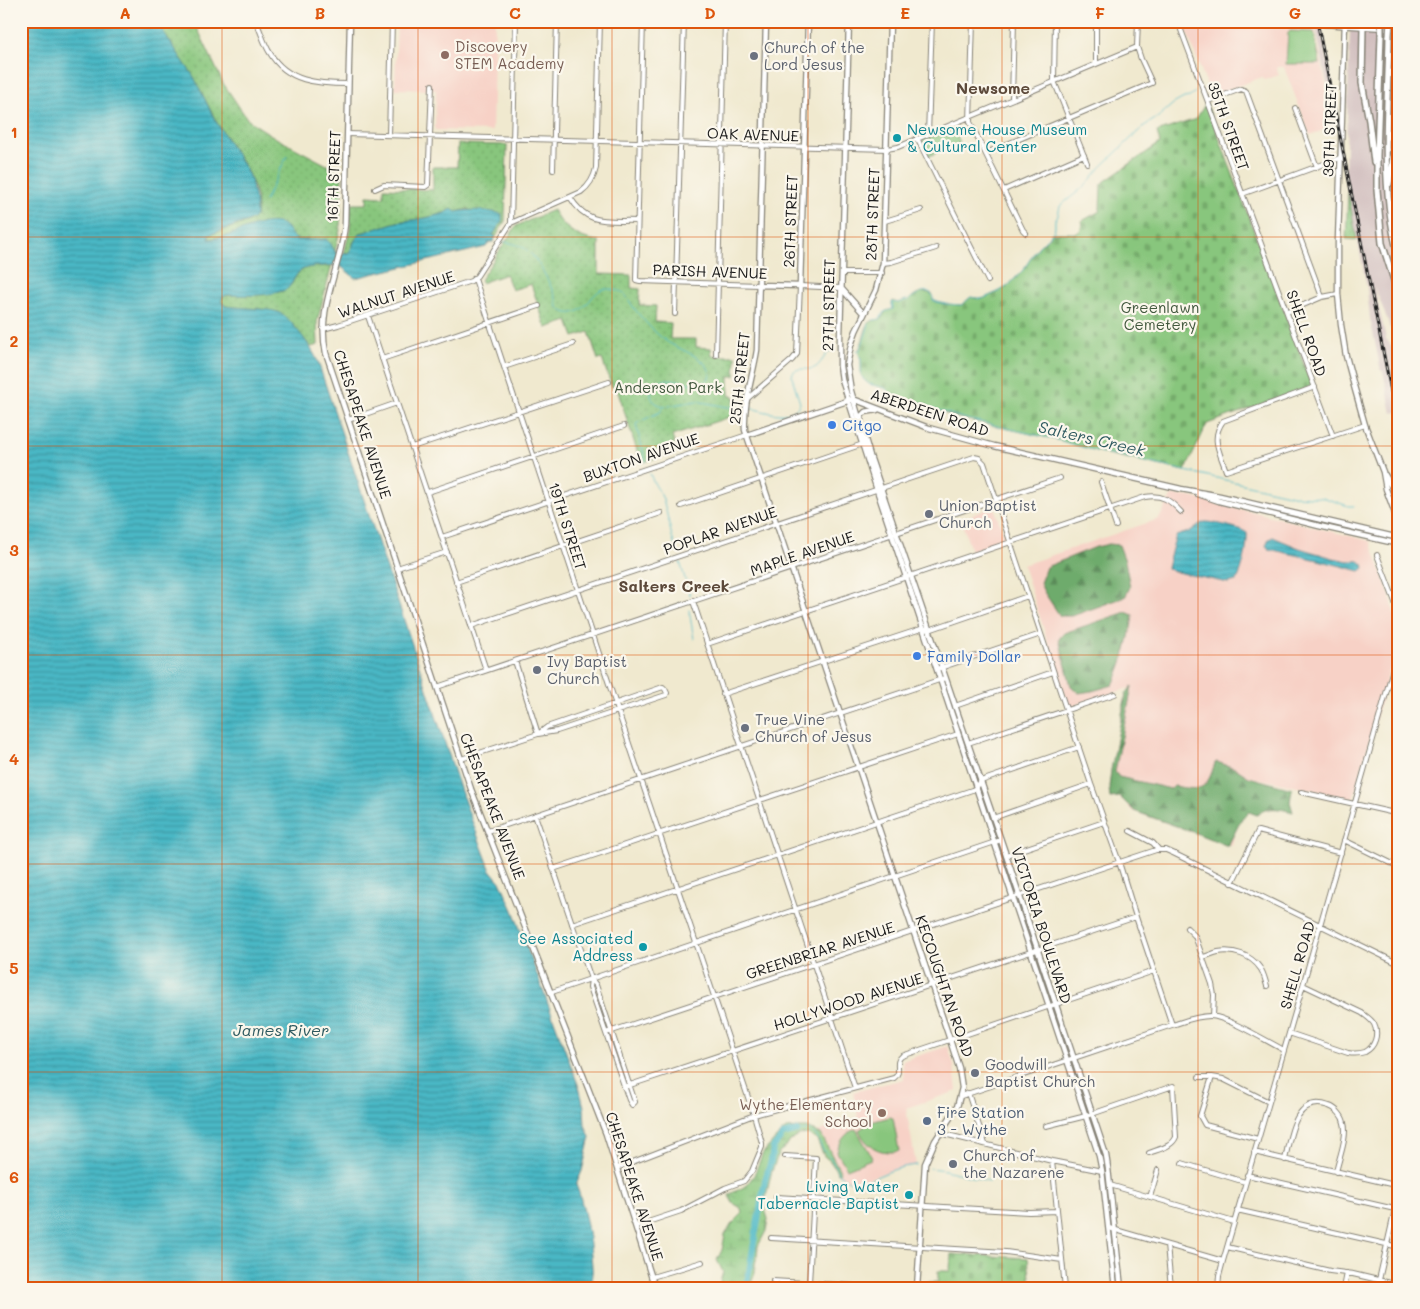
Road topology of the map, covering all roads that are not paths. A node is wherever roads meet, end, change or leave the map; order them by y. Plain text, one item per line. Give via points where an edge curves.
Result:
1 (256, 21) edge
2 (350, 21) edge
3 (392, 21) edge
4 (516, 21) edge
5 (557, 21) edge
6 (600, 21) edge
7 (643, 21) edge
8 (684, 21) edge
9 (725, 21) edge
10 (766, 21) edge
11 (808, 21) edge
12 (849, 21) edge
13 (890, 21) edge
14 (932, 21) edge
15 (973, 21) edge
16 (1014, 21) edge
17 (1055, 21) edge
18 (1096, 21) edge
19 (1138, 21) edge
20 (1179, 21) edge
21 (1302, 21) edge
22 (1318, 21) edge
23 (1367, 21) edge
24 (1382, 21) edge
25 (1390, 21) edge
26 (1399, 22) edge
27 (1345, 23) edge
28 (1363, 27) junction
29 (1399, 29) edge
30 (1137, 47) junction
31 (1096, 64) junction
32 (1054, 81) junction
33 (348, 84) junction
34 (432, 85) dead end
35 (1012, 99) junction
36 (1208, 101) junction
37 (1295, 108) dead end
38 (970, 117) junction
39 (1068, 118) junction
40 (1399, 131) edge
41 (347, 134) junction
42 (928, 134) junction
43 (389, 135) junction
44 (430, 136) junction
45 (917, 138) junction
46 (513, 139) junction
47 (554, 140) junction
48 (597, 141) junction
49 (639, 142) junction
50 (680, 144) junction
51 (722, 145) junction
52 (763, 146) junction
53 (804, 147) junction
54 (845, 148) junction
55 (887, 149) junction
56 (986, 153) junction
57 (1084, 155) junction
58 (1340, 158) junction
59 (1087, 163) dead end
60 (1316, 167) junction
61 (552, 170) dead end
62 (1279, 180) junction
63 (375, 189) dead end
64 (1004, 190) junction
65 (1378, 190) junction
66 (1242, 194) junction
67 (1387, 196) junction
68 (570, 198) junction
69 (921, 210) dead end
70 (637, 221) junction
71 (885, 221) junction
72 (511, 223) junction
73 (1026, 234) dead end
74 (1259, 238) joint
75 (936, 248) dead end
76 (1399, 257) edge
77 (883, 263) junction
78 (842, 273) junction
79 (882, 273) junction
80 (475, 279) junction
81 (988, 281) dead end
82 (676, 283) junction
83 (717, 284) junction
84 (759, 285) junction
85 (800, 286) junction
86 (841, 288) junction
87 (1338, 294) junction
88 (1399, 296) edge
89 (1322, 297) junction
90 (540, 306) dead end
91 (1287, 312) junction
92 (676, 314) dead end
93 (864, 314) junction
94 (368, 316) junction
95 (489, 323) junction
96 (323, 329) junction
97 (573, 344) dead end
98 (716, 355) dead end
99 (382, 359) junction
100 (504, 367) junction
101 (609, 382) dead end
102 (1315, 387) junction
103 (851, 400) junction
104 (747, 401) junction
105 (397, 403) junction
106 (879, 410) junction
107 (519, 412) junction
108 (348, 420) junction
109 (861, 424) junction
110 (1365, 425) junction
111 (624, 426) dead end
112 (747, 435) junction
113 (1333, 436) junction
114 (864, 444) junction
115 (412, 447) junction
116 (534, 457) junction
117 (1383, 472) junction
118 (1060, 478) dead end
119 (762, 479) junction
120 (1101, 482) dead end
121 (1180, 488) junction
122 (879, 489) junction
123 (428, 492) junction
124 (996, 499) junction
125 (549, 502) junction
126 (681, 506) dead end
127 (1399, 506) edge
128 (1110, 510) junction
129 (1181, 512) dead end
130 (661, 513) dead end
131 (777, 523) junction
132 (1399, 524) edge
133 (1116, 526) dead end
134 (894, 534) junction
135 (442, 537) junction
136 (1399, 538) edge
137 (1011, 544) junction
138 (1399, 544) edge
139 (563, 546) junction
140 (447, 552) junction
141 (1377, 555) dead end
142 (397, 568) junction
143 (792, 568) junction
144 (908, 577) junction
145 (456, 582) junction
146 (578, 590) junction
147 (1028, 596) junction
148 (692, 601) junction
149 (1398, 607) edge
150 (806, 612) junction
151 (1399, 615) edge
152 (471, 626) junction
153 (926, 629) junction
154 (592, 634) junction
155 (1042, 634) junction
156 (707, 644) junction
157 (1399, 648) edge
158 (514, 661) junction
159 (823, 661) junction
160 (939, 668) junction
161 (486, 670) junction
162 (1053, 672) junction
163 (943, 679) junction
164 (437, 687) junction
165 (723, 694) junction
166 (1115, 694) dead end
167 (615, 703) junction
168 (954, 706) junction
169 (1066, 710) junction
170 (618, 711) junction
171 (841, 713) junction
172 (579, 716) junction
173 (583, 723) junction
174 (538, 734) junction
175 (958, 734) junction
176 (968, 743) junction
177 (741, 746) junction
178 (1079, 748) junction
179 (853, 750) joint
180 (461, 759) junction
181 (858, 767) junction
182 (642, 780) junction
183 (981, 780) junction
184 (1091, 784) junction
185 (976, 788) junction
186 (1301, 792) dead end
187 (759, 800) junction
188 (1355, 804) junction
189 (1399, 814) edge
190 (535, 815) junction
191 (993, 818) junction
192 (877, 822) junction
193 (1104, 822) junction
194 (488, 831) junction
195 (1130, 831) dead end
196 (659, 834) junction
197 (1001, 840) junction
198 (1344, 840) junction
199 (995, 842) junction
200 (1159, 850) junction
201 (1341, 853) junction
202 (777, 854) junction
203 (1006, 855) junction
204 (1119, 862) junction
205 (1399, 867) edge
206 (553, 869) junction
207 (895, 876) junction
208 (1232, 883) junction
209 (678, 888) junction
210 (1019, 895) junction
211 (1013, 897) junction
212 (796, 909) junction
213 (1136, 917) junction
214 (572, 924) junction
215 (1320, 926) junction
216 (1187, 928) dead end
217 (913, 931) junction
218 (696, 943) junction
219 (1037, 950) junction
220 (1031, 952) junction
221 (1203, 957) junction
222 (814, 964) junction
223 (1399, 964) edge
224 (1154, 971) junction
225 (591, 978) junction
226 (1303, 984) junction
227 (932, 985) junction
228 (1267, 986) dead end
229 (552, 992) junction
230 (714, 996) junction
231 (1056, 1004) junction
232 (1049, 1006) junction
233 (1213, 1016) junction
234 (833, 1018) junction
235 (1172, 1025) junction
236 (611, 1032) junction
237 (606, 1033) junction
238 (1289, 1033) junction
239 (950, 1040) junction
240 (1284, 1050) junction
241 (732, 1051) junction
242 (1074, 1058) junction
243 (1068, 1060) junction
244 (1200, 1077) dead end
245 (1212, 1077) junction
246 (630, 1085) junction
247 (624, 1087) junction
248 (855, 1088) junction
249 (968, 1093) junction
250 (961, 1096) junction
251 (1268, 1102) junction
252 (754, 1114) junction
253 (1092, 1114) junction
254 (1086, 1116) junction
255 (1046, 1126) dead end
256 (940, 1133) junction
257 (1258, 1138) junction
258 (985, 1144) junction
259 (1254, 1152) junction
260 (1149, 1153) dead end
261 (785, 1156) dead end
262 (1285, 1160) junction
263 (1052, 1161) junction
264 (1182, 1163) dead end
265 (617, 1168) junction
266 (1158, 1170) dead end
267 (1102, 1171) junction
268 (1336, 1172) junction
269 (1247, 1175) junction
270 (1245, 1182) junction
271 (1110, 1185) junction
272 (1399, 1186) edge
273 (1399, 1192) edge
274 (776, 1197) dead end
275 (1150, 1197) junction
276 (814, 1199) junction
277 (922, 1205) junction
278 (1397, 1209) edge
279 (1237, 1210) junction
280 (1057, 1212) junction
281 (1234, 1222) junction
282 (636, 1226) junction
283 (1109, 1228) junction
284 (1115, 1229) junction
285 (771, 1238) dead end
286 (812, 1240) junction
287 (1166, 1244) junction
288 (1386, 1244) junction
289 (919, 1247) junction
290 (1227, 1247) junction
291 (1399, 1247) edge
292 (1062, 1260) junction
293 (1222, 1261) junction
294 (702, 1262) dead end
295 (1347, 1273) junction
296 (652, 1277) junction
297 (1378, 1280) junction
298 (773, 1281) dead end
299 (809, 1283) junction
300 (1399, 1284) edge
301 (835, 1286) edge
302 (655, 1288) edge
303 (876, 1288) edge
304 (887, 1288) edge
305 (917, 1288) edge
306 (1066, 1288) edge
307 (1115, 1288) edge
308 (1121, 1288) edge
309 (1171, 1288) edge
310 (1218, 1288) edge
311 (1344, 1288) edge

1 - 33 street via 273,58 290,74 318,83
2 - 33 main road, 16TH STREET
3 - 43 street
4 - 46 street
5 - 47 street
6 - 48 street
7 - 49 street
8 - 50 street
9 - 51 street
10 - 52 main road, 25TH STREET
11 - 53 main road, 26TH STREET
12 - 54 main road, 27TH STREET
13 - 55 main road, 28TH STREET
14 - 42 street
15 - 38 street
16 - 35 street
17 - 32 street
18 - 31 street
19 - 30 street
20 - 36 street, 35TH STREET
21 - 22 main road
22 - 27 main road via 1324,24
23 - 28 highway
24 - 26 main road
24 - 65 highway, bridge
25 - 67 highway, bridge
27 - 28 main road
27 - 58 main road, 39TH STREET
28 - 29 main road
28 - 65 highway via 1362,83
30 - 31 street, OAK AVENUE
30 - 39 street via 1152,83
31 - 32 street, OAK AVENUE
32 - 35 street, OAK AVENUE
32 - 39 street
33 - 41 main road, 16TH STREET
34 - 44 street
35 - 38 street, OAK AVENUE
36 - 62 street via 1243,88 1247,92
36 - 66 street, 35TH STREET
37 - 60 street
38 - 42 street, OAK AVENUE
38 - 56 street
39 - 56 street
39 - 57 street
40 - 67 highway
41 - 43 street, OAK AVENUE
41 - 96 main road, 16TH STREET via 345,224
42 - 45 street, OAK AVENUE
43 - 44 street, OAK AVENUE
44 - 46 street, OAK AVENUE
44 - 63 street via 428,185 384,185
45 - 55 street, OAK AVENUE
45 - 81 street
46 - 47 street, OAK AVENUE
46 - 72 street
47 - 48 street, OAK AVENUE
47 - 61 street
48 - 49 street, OAK AVENUE
48 - 68 street via 593,179 584,190
49 - 50 street, OAK AVENUE
49 - 70 street
50 - 51 street, OAK AVENUE
50 - 82 street
51 - 52 street, OAK AVENUE
51 - 83 street
52 - 53 street, OAK AVENUE
52 - 84 main road, 25TH STREET
53 - 54 street, OAK AVENUE
53 - 85 main road, 26TH STREET
54 - 55 street, OAK AVENUE
54 - 78 main road, 27TH STREET
55 - 71 main road, 28TH STREET
56 - 64 street
57 - 59 street
57 - 64 street
58 - 60 street
58 - 87 main road, 39TH STREET
60 - 62 street
62 - 66 street
62 - 89 street
64 - 73 street
65 - 88 highway via 1382,243
66 - 74 street, 35TH STREET
67 - 76 highway
68 - 70 street via 579,211 591,218
68 - 72 street
69 - 71 street
70 - 82 street, PARISH AVENUE via 636,278 638,281
71 - 77 main road, 28TH STREET
72 - 80 street
74 - 91 street, SHELL ROAD
75 - 77 street
77 - 79 main road, 28TH STREET
78 - 79 street
78 - 86 main road, 27TH STREET
79 - 93 main road, 28TH STREET
80 - 94 street, WALNUT AVENUE
80 - 95 street, 19TH STREET
82 - 83 street, PARISH AVENUE
82 - 92 street
83 - 84 street, PARISH AVENUE
83 - 98 street
84 - 85 main road, PARISH AVENUE
84 - 104 main road, 25TH STREET via 757,350
85 - 86 street, PARISH AVENUE
85 - 104 street, 26TH STREET via 798,350 795,357
86 - 93 main road
86 - 103 main road, 27TH STREET via 840,366
87 - 89 street
87 - 110 main road, 39TH STREET via 1346,356
89 - 91 street
90 - 95 street
91 - 102 street, SHELL ROAD
93 - 103 main road, 28TH STREET via 848,357
94 - 96 street, WALNUT AVENUE
94 - 99 street
95 - 99 street
95 - 100 street, 19TH STREET
96 - 108 main road, CHESAPEAKE AVENUE via 326,353
97 - 100 street
99 - 105 street
100 - 107 street, 19TH STREET
101 - 107 street
102 - 113 street, SHELL ROAD
102 - 113 street via 1223,421 1216,439 1226,471
103 - 106 main road, ABERDEEN ROAD
103 - 109 main road, 27TH STREET
103 - 112 main road, BUXTON AVENUE
103 - 114 main road, 27TH STREET
104 - 112 main road, 25TH STREET
105 - 108 street
105 - 115 street
106 - 109 main road via 864,413
106 - 121 main road, ABERDEEN ROAD via 978,442
107 - 115 street
107 - 116 street, 19TH STREET
108 - 142 main road, CHESAPEAKE AVENUE
109 - 114 main road, 27TH STREET
110 - 113 street
110 - 117 main road, 39TH STREET
111 - 116 street
112 - 119 main road, 25TH STREET
112 - 125 street, BUXTON AVENUE
114 - 119 street
114 - 122 main road, 27TH STREET
115 - 123 street
116 - 123 street
116 - 125 street, 19TH STREET
117 - 127 main road
117 - 132 main road
118 - 124 street, MAPLE AVENUE
119 - 126 street
119 - 131 main road, 25TH STREET
120 - 128 street
121 - 136 main road, ABERDEEN ROAD
121 - 138 main road, ABERDEEN ROAD via 1219,501
122 - 124 street, POPLAR AVENUE via 977,457 984,462
122 - 131 street, POPLAR AVENUE
122 - 134 main road, 27TH STREET
123 - 135 street
124 - 134 street, MAPLE AVENUE
124 - 137 street
125 - 135 street, BUXTON AVENUE
125 - 139 street, 19TH STREET
128 - 129 street via 1152,496 1169,500
128 - 133 street
128 - 137 street
130 - 139 street
131 - 143 main road, 25TH STREET
131 - 146 street, POPLAR AVENUE
134 - 143 street, MAPLE AVENUE
134 - 144 main road, 27TH STREET
135 - 140 street
137 - 144 street
137 - 147 street
139 - 145 street
139 - 146 street, 19TH STREET
140 - 142 street
140 - 145 street
141 - 149 street
142 - 164 main road, CHESAPEAKE AVENUE
143 - 148 street, MAPLE AVENUE
143 - 150 main road, 25TH STREET
144 - 150 street
144 - 153 main road, VICTORIA BOULEVARD
145 - 152 street
146 - 152 street, POPLAR AVENUE
146 - 154 street, 19TH STREET
147 - 153 street
147 - 155 street
148 - 154 street, MAPLE AVENUE
148 - 156 street
149 - 151 street
150 - 156 street
150 - 159 main road, 25TH STREET
152 - 161 street
153 - 159 street
153 - 160 main road, VICTORIA BOULEVARD
154 - 158 street, MAPLE AVENUE
154 - 167 street, 19TH STREET
155 - 160 street
155 - 162 street
156 - 165 street
157 - 188 street, SHELL ROAD
158 - 161 street, MAPLE AVENUE
158 - 174 street
159 - 165 street
159 - 171 main road, 25TH STREET
160 - 163 main road, VICTORIA BOULEVARD
161 - 164 street, MAPLE AVENUE
162 - 168 street
162 - 169 street
163 - 168 main road, VICTORIA BOULEVARD
163 - 171 street
163 - 175 main road, VICTORIA BOULEVARD
164 - 180 main road, CHESAPEAKE AVENUE
165 - 177 street
166 - 169 street
167 - 170 street, 19TH STREET
167 - 170 street via 663,687 667,693
167 - 172 street
168 - 176 main road, VICTORIA BOULEVARD
169 - 176 street
169 - 178 street
170 - 173 street
170 - 182 street, 19TH STREET
171 - 177 street
171 - 179 main road, 25TH STREET
172 - 173 street
172 - 174 street via 547,727
173 - 174 street via 557,732
174 - 180 street
175 - 181 street
175 - 185 main road, VICTORIA BOULEVARD
176 - 183 main road, VICTORIA BOULEVARD
177 - 182 street
177 - 187 street
178 - 183 street
178 - 184 street
179 - 181 main road, KECOUGHTAN ROAD
180 - 194 main road, CHESAPEAKE AVENUE
181 - 187 street
181 - 192 main road, KECOUGHTAN ROAD
182 - 190 street
182 - 196 street, 19TH STREET
183 - 185 street
183 - 191 main road, VICTORIA BOULEVARD
184 - 191 street
184 - 193 street
185 - 192 street
185 - 199 main road, VICTORIA BOULEVARD
186 - 188 street
187 - 196 street
187 - 202 street
188 - 189 street
188 - 198 street, SHELL ROAD
190 - 194 street
190 - 206 street
191 - 197 main road, VICTORIA BOULEVARD
192 - 202 street
192 - 207 main road, KECOUGHTAN ROAD
193 - 203 street
193 - 204 street
194 - 229 main road, CHESAPEAKE AVENUE
195 - 200 street via 1153,843
196 - 206 street
196 - 209 street, 19TH STREET
197 - 199 street
197 - 203 main road, VICTORIA BOULEVARD
198 - 201 street, SHELL ROAD
198 - 205 street
199 - 207 street
199 - 211 main road, VICTORIA BOULEVARD
200 - 204 street, GREENBRIAR AVENUE
200 - 208 street via 1175,854
201 - 208 street via 1258,831
201 - 215 street, SHELL ROAD
202 - 209 street
202 - 212 street
203 - 210 main road, VICTORIA BOULEVARD
204 - 210 street, GREENBRIAR AVENUE
204 - 213 street
206 - 214 street
207 - 212 street
207 - 217 main road, KECOUGHTAN ROAD
208 - 215 street
209 - 214 street
209 - 218 street, 19TH STREET
210 - 211 street, GREENBRIAR AVENUE
210 - 219 main road, VICTORIA BOULEVARD
211 - 217 street, GREENBRIAR AVENUE
211 - 220 main road, VICTORIA BOULEVARD
212 - 218 street
212 - 222 street
213 - 219 street, HOLLYWOOD AVENUE
213 - 224 street
214 - 225 street
215 - 223 street
215 - 226 street, SHELL ROAD
216 - 221 street
217 - 222 street, GREENBRIAR AVENUE
217 - 227 main road, KECOUGHTAN ROAD
218 - 225 street
218 - 230 street, 19TH STREET
219 - 220 street, HOLLYWOOD AVENUE
219 - 231 main road, VICTORIA BOULEVARD
220 - 227 street, HOLLYWOOD AVENUE
220 - 232 main road, VICTORIA BOULEVARD
221 - 228 street via 1230,951 1244,955 1261,969
221 - 233 street via 1214,995
222 - 230 street, GREENBRIAR AVENUE
222 - 234 street
224 - 231 street
224 - 235 street
225 - 229 street
225 - 236 street
225 - 237 street via 590,987
226 - 238 street, SHELL ROAD
226 - 238 street via 1362,1013 1373,1024 1376,1040 1364,1052 1356,1054
227 - 234 street, HOLLYWOOD AVENUE
227 - 239 main road, KECOUGHTAN ROAD
229 - 265 main road, CHESAPEAKE AVENUE
230 - 236 street, GREENBRIAR AVENUE
230 - 241 street, 19TH STREET
231 - 232 street
231 - 242 main road, VICTORIA BOULEVARD
232 - 239 street
232 - 243 main road, VICTORIA BOULEVARD
233 - 235 street
233 - 240 street
234 - 241 street, HOLLYWOOD AVENUE
234 - 248 street
235 - 242 street
236 - 237 street, GREENBRIAR AVENUE
236 - 246 street
237 - 247 street
238 - 240 street, SHELL ROAD
239 - 248 street via 900,1058 899,1072 895,1077
239 - 250 main road, KECOUGHTAN ROAD via 962,1080
240 - 251 street, SHELL ROAD
241 - 246 street, HOLLYWOOD AVENUE
241 - 252 street, 19TH STREET
242 - 243 street
242 - 253 main road, VICTORIA BOULEVARD
243 - 249 street
243 - 254 main road, VICTORIA BOULEVARD
244 - 245 street
245 - 251 street
245 - 257 street via 1200,1116 1205,1126
246 - 247 street, HOLLYWOOD AVENUE
246 - 247 street via 635,1102 632,1105
248 - 252 street
249 - 250 street
249 - 258 street
250 - 256 main road, KECOUGHTAN ROAD
251 - 257 street, SHELL ROAD
252 - 265 street
252 - 282 street, 19TH STREET via 762,1145 746,1179 681,1211
253 - 254 street
253 - 260 street via 1173,1086 1176,1137 1171,1145
253 - 271 main road, VICTORIA BOULEVARD via 1107,1162
254 - 255 street
254 - 267 main road, VICTORIA BOULEVARD
256 - 258 street
256 - 277 main road, KECOUGHTAN ROAD via 925,1164
257 - 259 street, SHELL ROAD
258 - 263 street
259 - 262 street
259 - 269 street, SHELL ROAD
261 - 276 street via 816,1158
262 - 268 street
262 - 268 street via 1298,1114 1308,1106 1320,1103 1332,1107 1344,1122 1345,1134
263 - 267 street
263 - 280 street
264 - 270 street
265 - 282 main road, CHESAPEAKE AVENUE
266 - 275 street
267 - 283 main road, VICTORIA BOULEVARD
268 - 272 street
269 - 270 street, SHELL ROAD
269 - 278 street
270 - 279 street, SHELL ROAD
271 - 275 street
271 - 284 main road, VICTORIA BOULEVARD
273 - 278 street
274 - 276 street
275 - 281 street
276 - 277 street
276 - 286 street
277 - 280 street
277 - 289 main road, KECOUGHTAN ROAD
278 - 288 street
279 - 281 street, SHELL ROAD
279 - 288 street
280 - 292 street
281 - 290 street, SHELL ROAD
282 - 296 main road, CHESAPEAKE AVENUE
283 - 284 street
283 - 307 main road, VICTORIA BOULEVARD
284 - 287 street
284 - 308 main road, VICTORIA BOULEVARD
285 - 286 street
286 - 289 street
286 - 299 street
287 - 293 street
287 - 309 street
288 - 291 street
288 - 297 street
289 - 292 street via 1006,1252
289 - 305 main road, KECOUGHTAN ROAD
290 - 293 street, SHELL ROAD
290 - 295 street
292 - 306 street
293 - 310 street, SHELL ROAD
294 - 296 street
295 - 297 street
295 - 311 street
296 - 302 main road, CHESAPEAKE AVENUE
297 - 300 street
298 - 299 street
299 - 301 street
301 - 303 street
303 - 304 street

